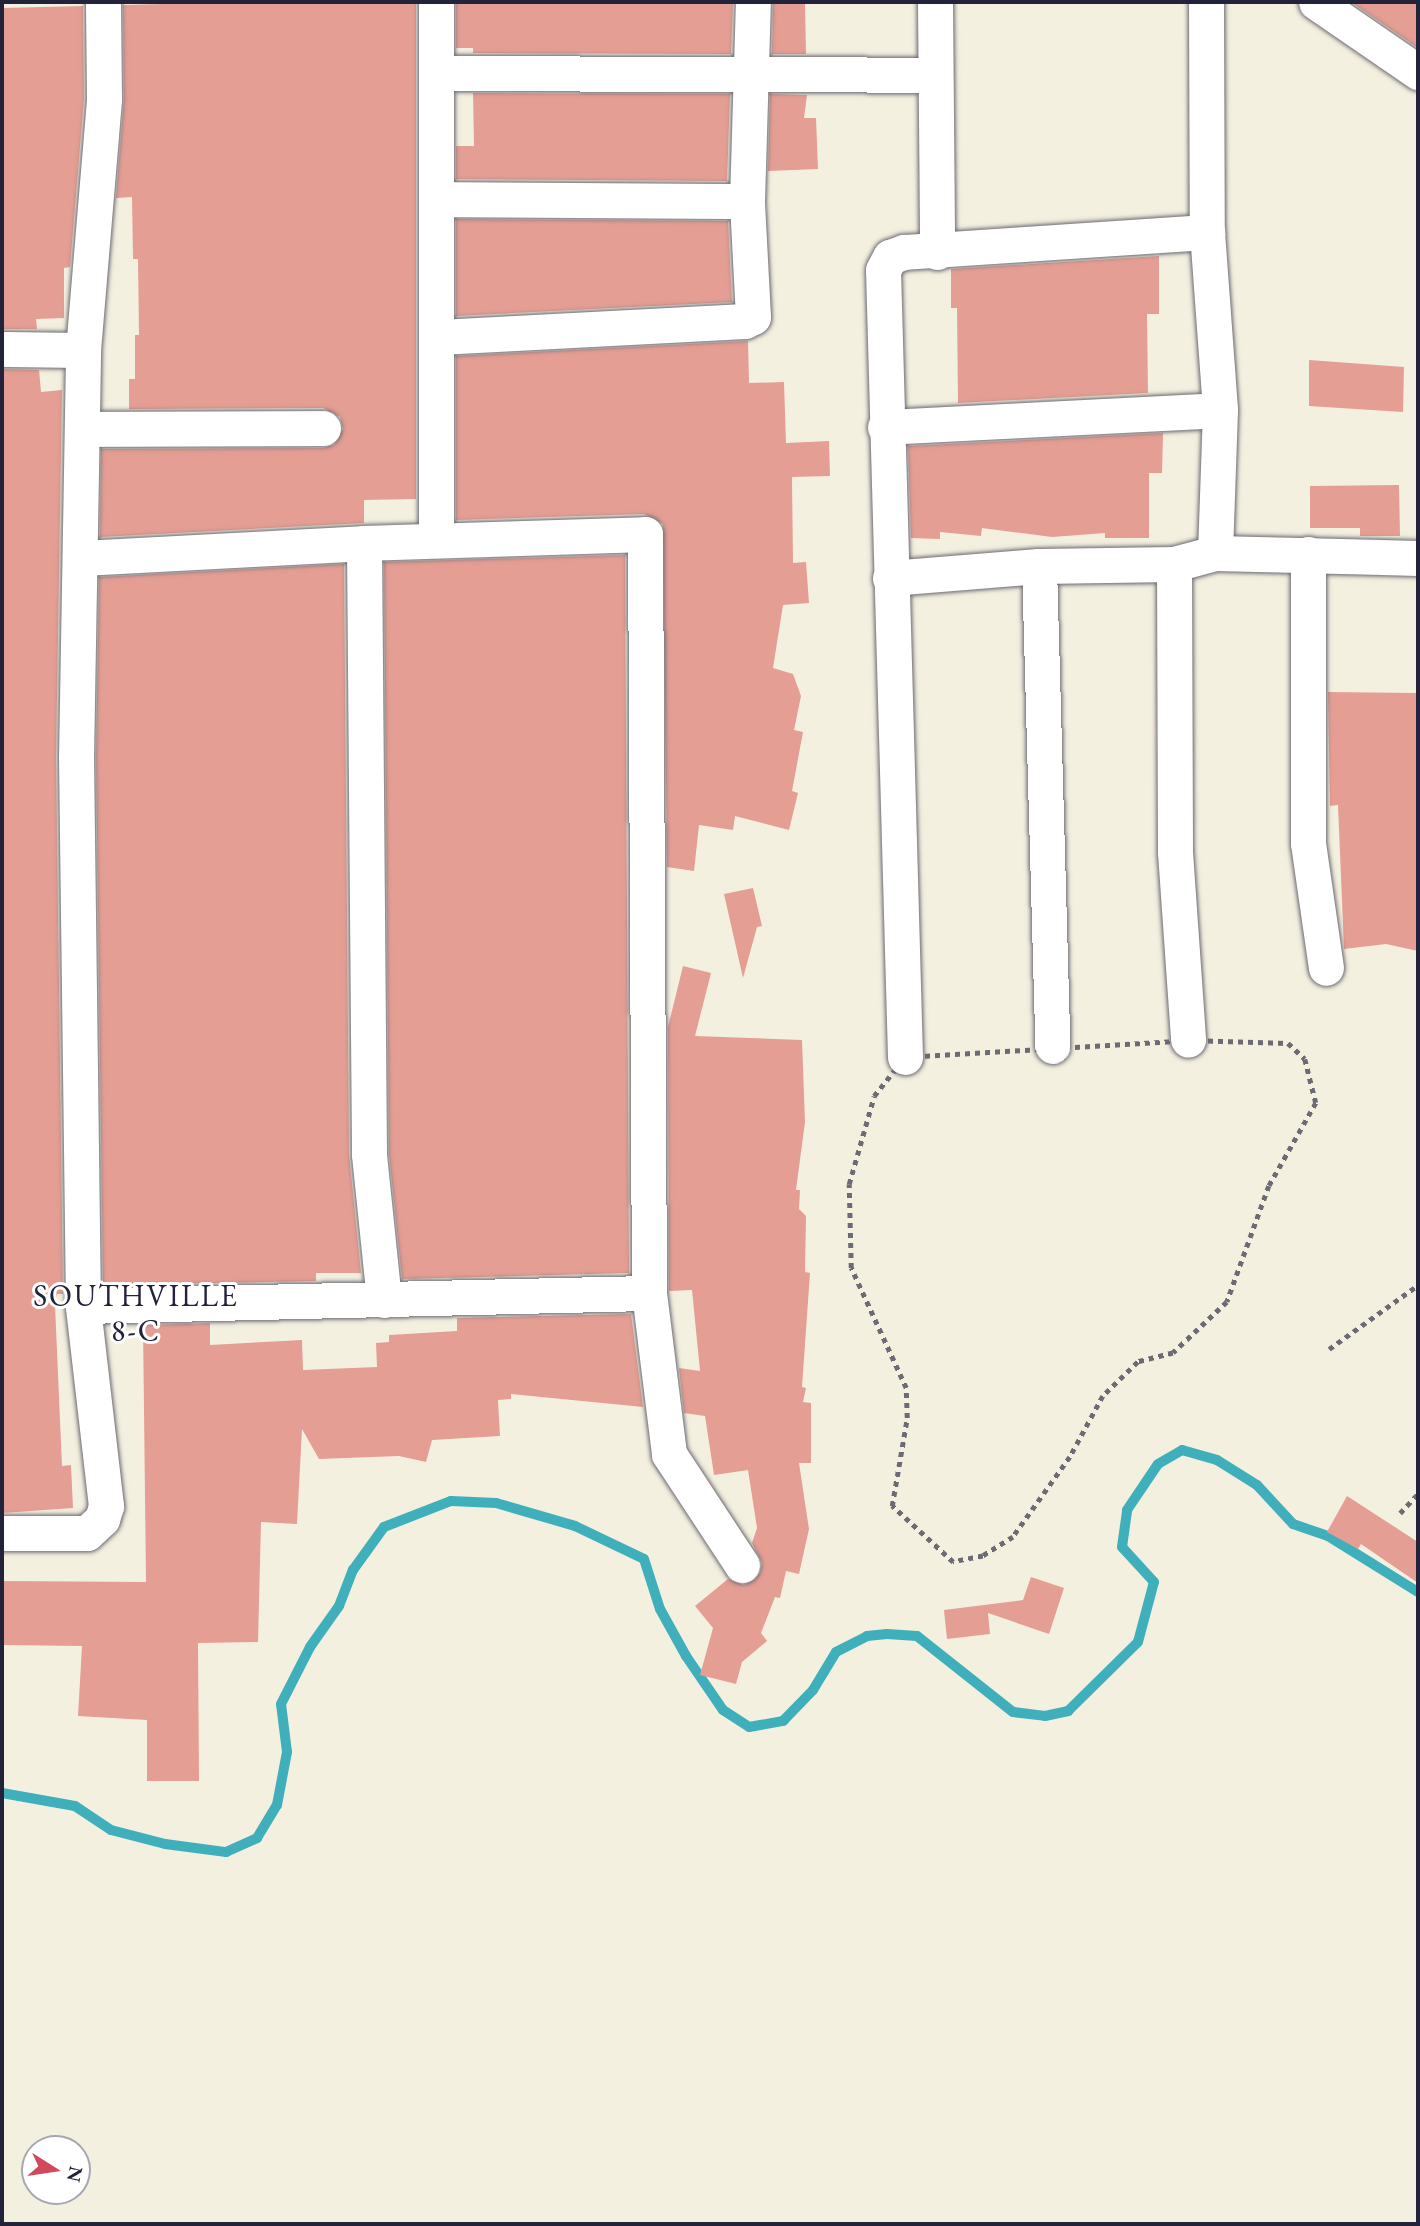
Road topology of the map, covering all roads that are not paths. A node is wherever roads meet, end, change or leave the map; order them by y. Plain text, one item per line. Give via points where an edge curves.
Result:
1 (103, 2) edge
2 (436, 2) edge
3 (753, 2) edge
4 (935, 2) edge
5 (1206, 2) edge
6 (1316, 2) edge
7 (750, 72) junction
8 (1418, 72) edge
9 (436, 73) junction
10 (934, 75) junction
11 (437, 199) junction
12 (747, 201) junction
13 (1207, 232) junction
14 (937, 252) junction
15 (439, 337) junction
16 (2, 349) edge
17 (83, 350) junction
18 (1220, 410) junction
19 (885, 427) junction
20 (323, 428) dead end
21 (84, 429) junction
22 (436, 539) junction
23 (364, 543) junction
24 (1216, 554) junction
25 (1308, 554) junction
26 (79, 558) junction
27 (1418, 558) edge
28 (1174, 564) junction
29 (1039, 566) junction
30 (890, 579) junction
31 (1326, 968) dead end
32 (1188, 1040) road end
33 (1052, 1046) road end
34 (905, 1057) road end
35 (649, 1293) junction
36 (384, 1300) junction
37 (83, 1306) junction
38 (2, 1533) edge
39 (742, 1565) dead end

1 - 17 street via 104,99
2 - 9 street
3 - 7 street
4 - 10 street
5 - 13 street
6 - 8 street
7 - 9 street
7 - 10 street
7 - 12 street
9 - 11 street
10 - 14 street
11 - 12 street
11 - 15 street
12 - 15 street via 755,308 753,317 745,321
13 - 14 street
13 - 18 street
14 - 19 street via 904,252 890,257 883,270
15 - 22 street
16 - 17 street
17 - 21 street
18 - 19 street
18 - 24 street
19 - 30 street
20 - 21 street
21 - 26 street
22 - 23 street
22 - 35 street via 645,534
23 - 26 street
23 - 36 street via 369,1154
24 - 25 street
24 - 28 street
25 - 27 street
25 - 31 street via 1308,843
26 - 37 street via 76,758
28 - 29 street
28 - 32 street via 1175,852
29 - 30 street
29 - 33 street
30 - 34 street
35 - 36 street
35 - 39 street via 669,1454
36 - 37 street
37 - 38 street via 106,1506 102,1519 87,1533

